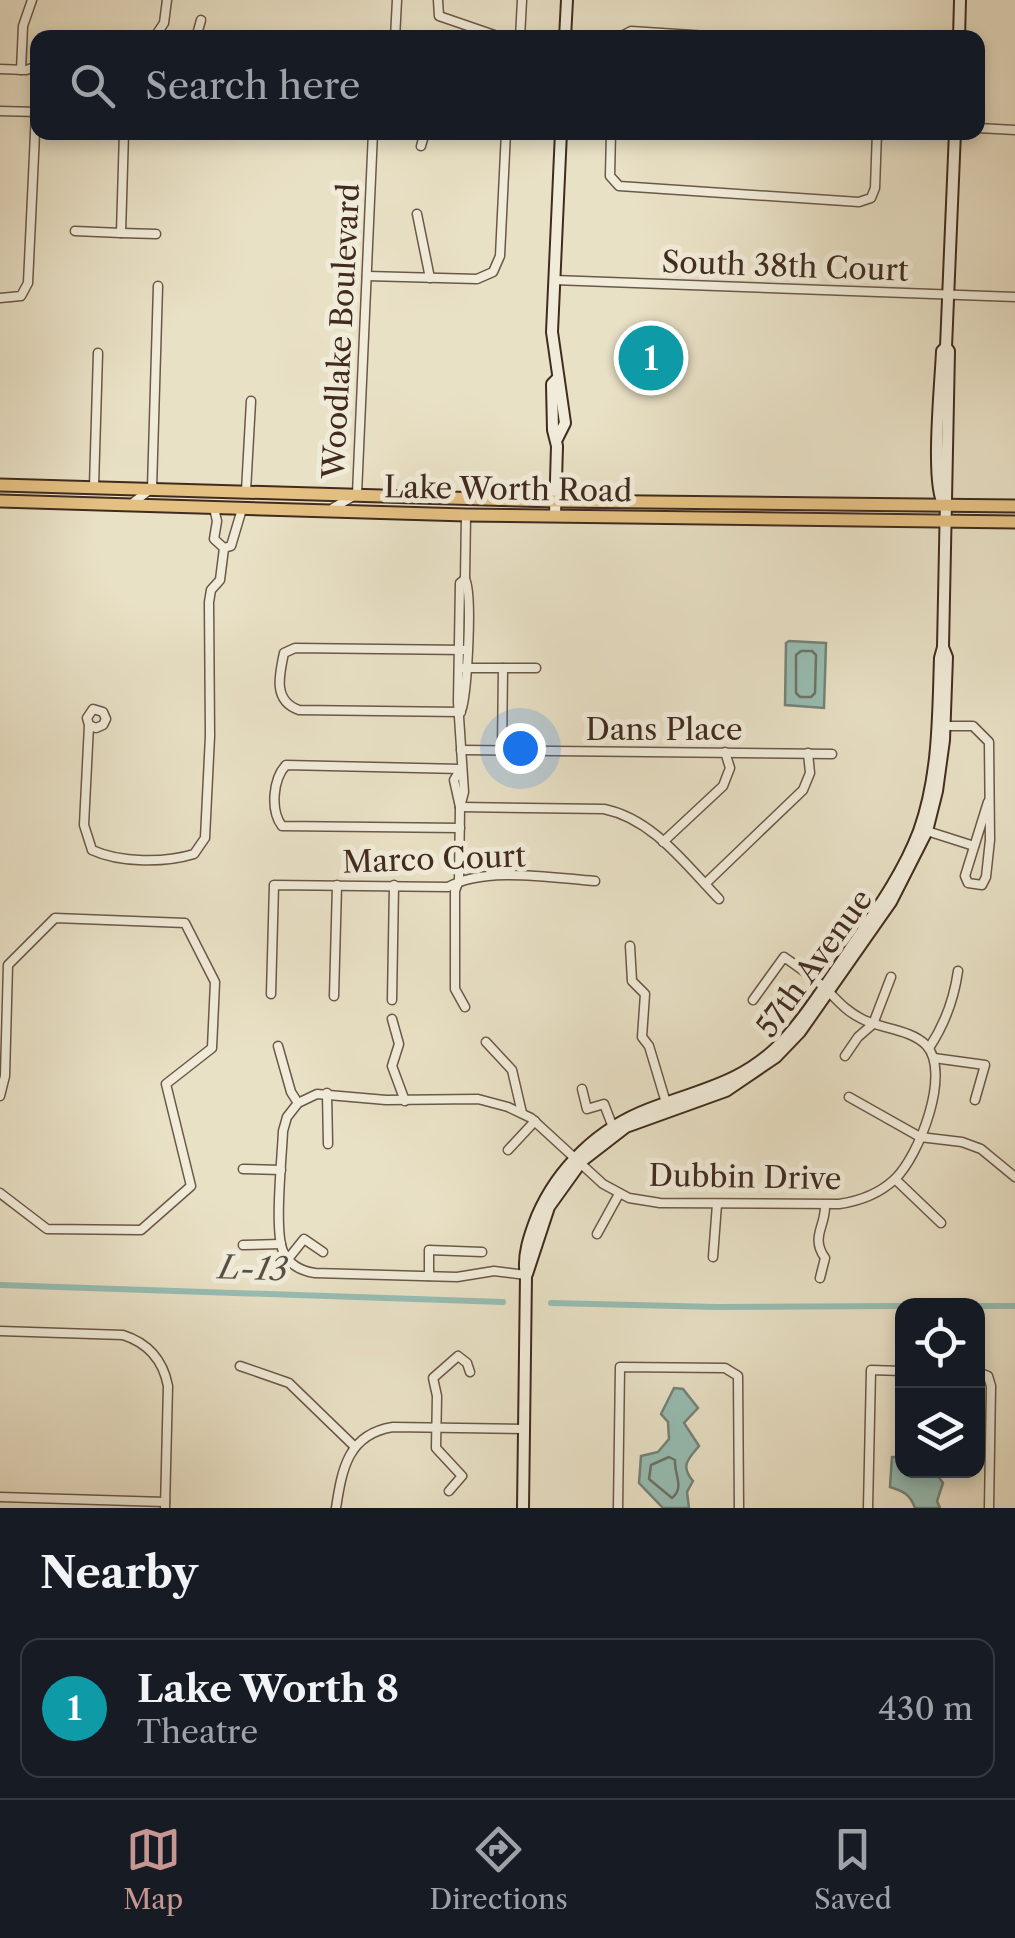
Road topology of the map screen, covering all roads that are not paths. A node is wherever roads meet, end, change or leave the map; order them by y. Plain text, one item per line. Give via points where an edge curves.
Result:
1 (32, 0) edge
2 (167, 0) edge
3 (397, 0) edge
4 (438, 0) edge
5 (522, 0) edge
6 (566, 0) edge
7 (960, 0) edge
8 (201, 20) dead end
9 (161, 30) edge
10 (198, 30) edge
11 (395, 30) edge
12 (480, 30) edge
13 (520, 30) edge
14 (565, 30) edge
15 (959, 30) edge
16 (30, 68) edge
17 (0, 69) edge
18 (21, 70) junction
19 (0, 111) edge
20 (30, 112) edge
21 (985, 128) edge
22 (1015, 130) edge
23 (35, 140) edge
24 (124, 140) edge
25 (373, 140) edge
26 (423, 140) edge
27 (506, 140) edge
28 (561, 140) edge
29 (611, 140) edge
30 (876, 140) edge
31 (955, 140) edge
32 (421, 146) dead end
33 (417, 214) dead end
34 (75, 231) dead end
35 (121, 233) junction
36 (156, 234) dead end
37 (367, 276) junction
38 (430, 278) junction
39 (554, 280) junction
40 (158, 286) dead end
41 (949, 294) junction
42 (1015, 297) edge
43 (0, 298) edge
44 (98, 353) dead end
45 (251, 402) dead end
46 (94, 486) junction
47 (0, 488) edge
48 (152, 488) junction
49 (246, 492) junction
50 (357, 494) junction
51 (555, 500) junction
52 (0, 501) edge
53 (750, 503) junction
54 (823, 504) junction
55 (129, 505) junction
56 (156, 506) junction
57 (944, 506) junction
58 (1015, 506) edge
59 (214, 508) junction
60 (242, 509) junction
61 (323, 511) junction
62 (466, 515) junction
63 (554, 515) junction
64 (662, 516) junction
65 (748, 518) junction
66 (945, 521) junction
67 (1015, 522) edge
68 (224, 548) junction
69 (943, 647) junction
70 (463, 651) junction
71 (462, 668) junction
72 (503, 668) junction
73 (536, 668) dead end
74 (462, 712) junction
75 (89, 724) dead end
76 (945, 726) junction
77 (461, 750) junction
78 (502, 750) junction
79 (725, 752) junction
80 (808, 753) junction
81 (832, 754) dead end
82 (461, 770) junction
83 (988, 802) junction
84 (460, 808) junction
85 (460, 828) junction
86 (926, 831) junction
87 (663, 842) junction
88 (974, 846) junction
89 (988, 850) junction
90 (460, 880) junction
91 (595, 882) dead end
92 (704, 884) junction
93 (337, 885) junction
94 (394, 885) junction
95 (719, 899) dead end
96 (630, 946) dead end
97 (958, 970) dead end
98 (890, 978) dead end
99 (826, 990) junction
100 (271, 994) dead end
101 (334, 996) dead end
102 (392, 1000) dead end
103 (752, 1000) dead end
104 (466, 1007) dead end
105 (392, 1019) dead end
106 (873, 1024) junction
107 (486, 1042) dead end
108 (278, 1046) dead end
109 (928, 1048) junction
110 (845, 1056) dead end
111 (934, 1058) junction
112 (3, 1063) edge
113 (2, 1075) edge
114 (582, 1089) dead end
115 (327, 1093) junction
116 (0, 1096) edge
117 (849, 1097) dead end
118 (405, 1100) junction
119 (976, 1100) dead end
120 (298, 1103) junction
121 (667, 1107) junction
122 (522, 1114) junction
123 (535, 1121) junction
124 (615, 1130) junction
125 (920, 1137) junction
126 (328, 1144) dead end
127 (508, 1150) dead end
128 (579, 1159) junction
129 (243, 1169) dead end
130 (282, 1170) junction
131 (1014, 1174) edge
132 (895, 1178) junction
133 (0, 1193) edge
134 (619, 1194) junction
135 (717, 1204) junction
136 (826, 1205) junction
137 (941, 1223) dead end
138 (597, 1234) dead end
139 (281, 1244) junction
140 (243, 1245) dead end
141 (323, 1252) dead end
142 (482, 1252) dead end
143 (714, 1257) dead end
144 (288, 1259) junction
145 (526, 1275) junction
146 (428, 1276) junction
147 (820, 1278) dead end
148 (0, 1331) edge
149 (240, 1366) dead end
150 (895, 1371) edge
151 (470, 1372) dead end
152 (985, 1375) edge
153 (436, 1428) junction
154 (525, 1429) junction
155 (354, 1446) junction
156 (449, 1492) dead end
157 (0, 1496) edge
158 (16, 1497) junction
159 (165, 1505) edge
160 (16, 1508) edge
161 (336, 1508) edge
162 (523, 1508) edge
163 (618, 1508) edge
164 (739, 1508) edge
165 (868, 1508) edge
166 (989, 1508) edge

1 - 18 street via 22,26
2 - 9 street
3 - 11 street
4 - 12 street via 439,16
5 - 13 street
6 - 14 street
7 - 15 street
8 - 10 street
16 - 18 street
17 - 18 street
19 - 20 street
21 - 22 street
23 - 43 street via 27,288 17,298
24 - 35 street
25 - 37 street, Woodlake Boulevard
26 - 32 street
27 - 38 street via 498,265 481,279
28 - 39 street
29 - 30 street via 612,180 624,188 859,202 875,188
31 - 41 street, 57th Avenue
33 - 38 street
34 - 35 street
35 - 36 street
37 - 38 street
37 - 50 street, Woodlake Boulevard
39 - 41 street, South 38th Court
39 - 51 street via 552,332 564,422 557,439
40 - 48 street
41 - 42 street, South 38th Court
41 - 57 street, 57th Avenue via 938,444 938,496
44 - 46 street
45 - 49 street
46 - 47 main road, Lake Worth Road
46 - 48 main road, Lake Worth Road
48 - 49 main road, Lake Worth Road
48 - 55 street
49 - 50 main road, Lake Worth Road
49 - 56 main road via 229,498 164,496
50 - 51 main road, Lake Worth Road
50 - 61 street, Woodlake Boulevard
51 - 53 main road, Lake Worth Road
51 - 63 street
52 - 55 main road, Lake Worth Road
53 - 54 main road, Lake Worth Road
53 - 64 main road via 736,511
54 - 57 main road, Lake Worth Road
54 - 65 main road via 764,508
55 - 56 main road, Lake Worth Road
56 - 59 main road, Lake Worth Road
57 - 58 main road, Lake Worth Road
57 - 66 street, 57th Avenue
59 - 60 main road, Lake Worth Road
59 - 68 street via 214,540
60 - 61 main road, Lake Worth Road
60 - 68 street via 235,540
61 - 62 main road, Lake Worth Road
62 - 63 main road, Lake Worth Road
62 - 70 street
63 - 64 main road, Lake Worth Road
64 - 65 main road, Lake Worth Road
65 - 66 main road, Lake Worth Road
66 - 67 main road, Lake Worth Road
66 - 69 street, 57th Avenue
68 - 75 street via 209,602 205,838 194,854 160,860 92,850 84,825
69 - 76 street, 57th Avenue
69 - 99 street, 57th Avenue via 934,762 919,829 885,899
70 - 71 street
70 - 74 street via 295,648 284,652 280,696 299,710
71 - 72 street
71 - 74 street
72 - 73 street
72 - 78 street
74 - 77 street
76 - 83 street via 973,726 985,734 991,756
76 - 86 street, 57th Avenue
77 - 78 street, Dans Place
77 - 82 street
78 - 79 street, Dans Place
79 - 80 street, Dans Place
79 - 87 street via 726,782
80 - 81 street, Dans Place
80 - 92 street via 803,790
82 - 84 street via 454,780
82 - 85 street via 286,765 276,778 282,826
83 - 88 street
83 - 89 street
84 - 85 street
84 - 87 street via 604,809 633,818
85 - 90 street
86 - 88 street
86 - 99 street, 57th Avenue via 891,902
87 - 92 street
88 - 89 street
88 - 89 street via 965,876 974,886 986,876
90 - 91 street, Marco Court via 510,875
90 - 94 street, Marco Court via 448,887
90 - 104 street via 456,989
92 - 95 street
93 - 94 street, Marco Court
93 - 100 street, Marco Court via 274,885
93 - 101 street
94 - 102 street
96 - 121 street via 632,981 645,994 642,1037
97 - 109 street via 942,1029
98 - 106 street
99 - 103 street via 784,956
99 - 106 street
99 - 121 street, 57th Avenue via 789,1045 760,1071 711,1098
105 - 118 street via 399,1044 392,1066
106 - 109 street
106 - 110 street
107 - 122 street via 512,1070
108 - 120 street
109 - 111 street
111 - 119 street via 985,1066
111 - 125 street via 937,1079
112 - 113 street
112 - 133 street via 8,965 56,918 185,923 215,982 212,1048 166,1084 192,1186 141,1230 47,1230
113 - 116 street
114 - 124 street via 587,1108 604,1104
115 - 118 street, Dubbin Drive
115 - 120 street
115 - 126 street
117 - 125 street
118 - 122 street, Dubbin Drive via 478,1099
120 - 130 street via 284,1126
121 - 124 street, 57th Avenue
122 - 123 street, Dubbin Drive
123 - 127 street
123 - 128 street, Dubbin Drive
124 - 128 street, 57th Avenue
125 - 131 street via 972,1145
125 - 132 street
128 - 134 street, Dubbin Drive
128 - 145 street, 57th Avenue via 550,1207
129 - 130 street
130 - 139 street
132 - 136 street, Dubbin Drive via 865,1198
132 - 137 street
134 - 135 street, Dubbin Drive
134 - 138 street
135 - 136 street, Dubbin Drive
135 - 143 street
136 - 147 street via 816,1237 825,1258
139 - 140 street
139 - 144 street
141 - 144 street via 304,1239
142 - 146 street via 429,1250
144 - 146 street via 310,1272
145 - 146 street
145 - 154 street, 57th Avenue
148 - 159 street via 123,1336 153,1352 168,1386
149 - 155 street via 289,1383
150 - 165 street via 871,1370
151 - 153 street via 458,1356 433,1378
152 - 166 street via 991,1386
153 - 154 street
153 - 155 street via 384,1428
153 - 156 street via 436,1448 462,1476
154 - 162 street, 57th Avenue
155 - 161 street
157 - 158 street
158 - 159 street
158 - 160 street
163 - 164 street via 620,1367 725,1368 738,1376

